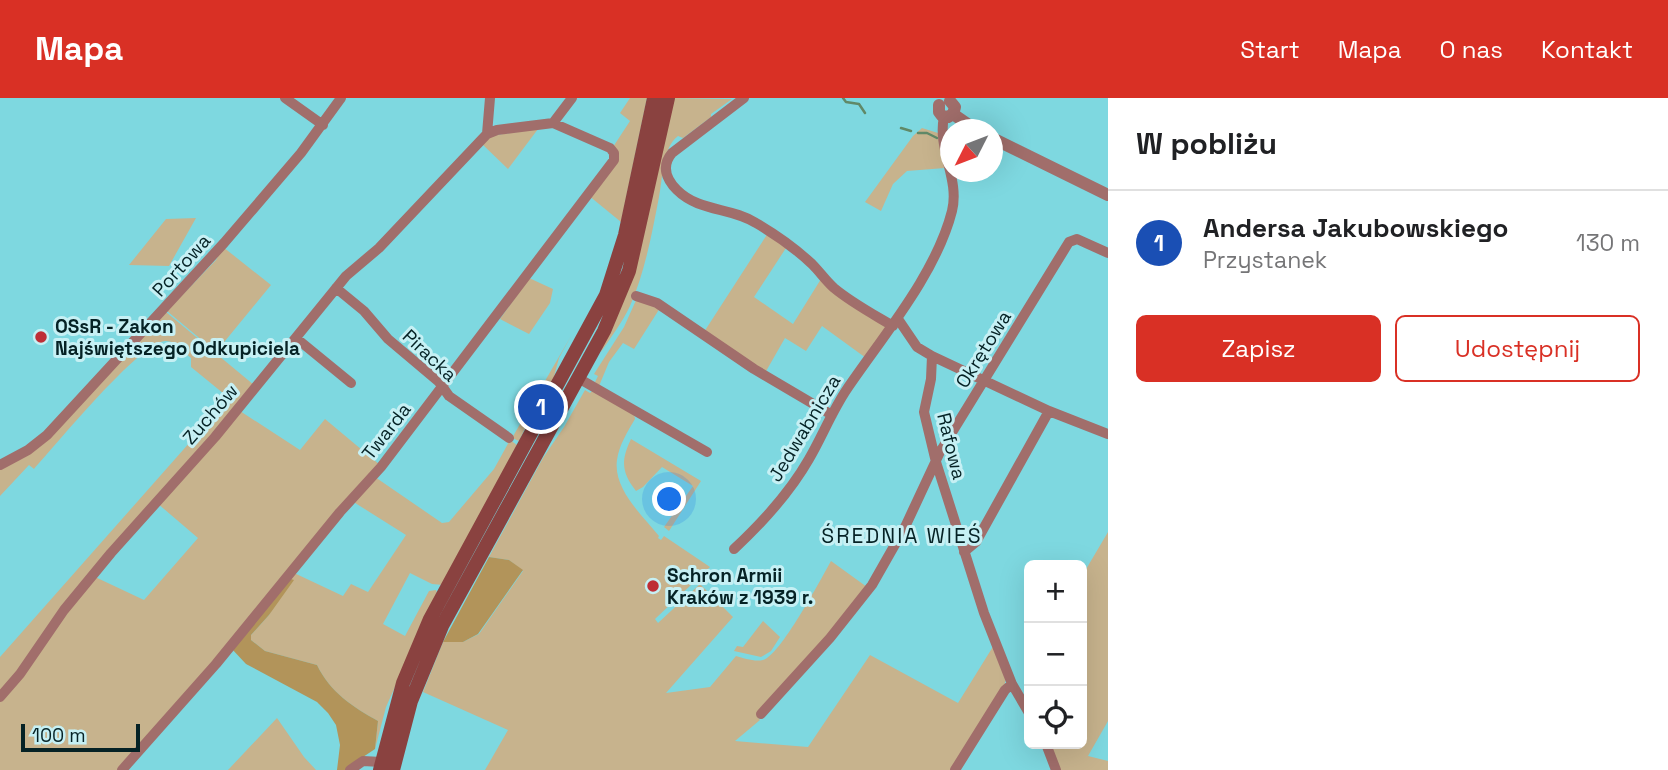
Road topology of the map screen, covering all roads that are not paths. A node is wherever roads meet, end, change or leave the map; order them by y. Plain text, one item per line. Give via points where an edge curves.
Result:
1 (285, 98) edge
2 (341, 98) edge
3 (490, 98) edge
4 (572, 98) edge
5 (654, 98) edge
6 (668, 98) edge
7 (744, 98) edge
8 (944, 106) edge
9 (961, 119) edge
10 (553, 123) junction
11 (323, 125) junction
12 (487, 134) junction
13 (1003, 143) edge
14 (1108, 195) edge
15 (1108, 253) edge
16 (336, 288) junction
17 (636, 296) dead end
18 (895, 323) junction
19 (296, 338) junction
20 (932, 356) junction
21 (578, 378) junction
22 (984, 380) junction
23 (351, 383) dead end
24 (442, 388) junction
25 (1049, 411) junction
26 (832, 415) junction
27 (1108, 433) edge
28 (509, 438) dead end
29 (707, 452) dead end
30 (936, 461) junction
31 (0, 465) edge
32 (734, 550) dead end
33 (964, 552) junction
34 (1012, 684) junction
35 (0, 697) edge
36 (1024, 704) edge
37 (761, 714) dead end
38 (1047, 749) edge
39 (385, 767) edge
40 (122, 770) edge
41 (350, 770) edge
42 (955, 770) edge
43 (1056, 770) edge

1 - 11 street
2 - 11 street, Portowa
3 - 12 street
4 - 10 street
5 - 39 main road via 625,235 606,295 430,619 403,683
6 - 21 main road via 629,271
7 - 18 street via 672,153 667,178 694,202 762,226 811,263 838,291
8 - 9 street
8 - 18 street via 952,209 942,240
10 - 12 street
10 - 24 street, Twarda via 610,148 614,160
11 - 31 street, Portowa via 217,251 47,435
12 - 16 street, Zuchów
13 - 14 street
15 - 22 street, Okrętowa via 1074,239 1069,243
16 - 19 street, Zuchów
16 - 24 street, Piracka
17 - 26 street via 657,303
18 - 20 street
18 - 26 street, Jedwabnicza
19 - 23 street
19 - 35 street, Zuchów via 124,537
20 - 22 street
20 - 30 street, Rafowa via 924,412
21 - 29 street
21 - 39 main road via 442,626
22 - 25 street
22 - 30 street, Okrętowa
24 - 28 street, Piracka
24 - 40 street, Twarda via 216,664
25 - 27 street
25 - 33 street via 976,542
26 - 32 street, Jedwabnicza via 788,491
30 - 33 street, Rafowa
30 - 37 street, Okrętowa via 872,585
33 - 34 street, Rafowa
34 - 36 street, Rafowa
34 - 42 street
38 - 43 street
39 - 41 street via 363,761

